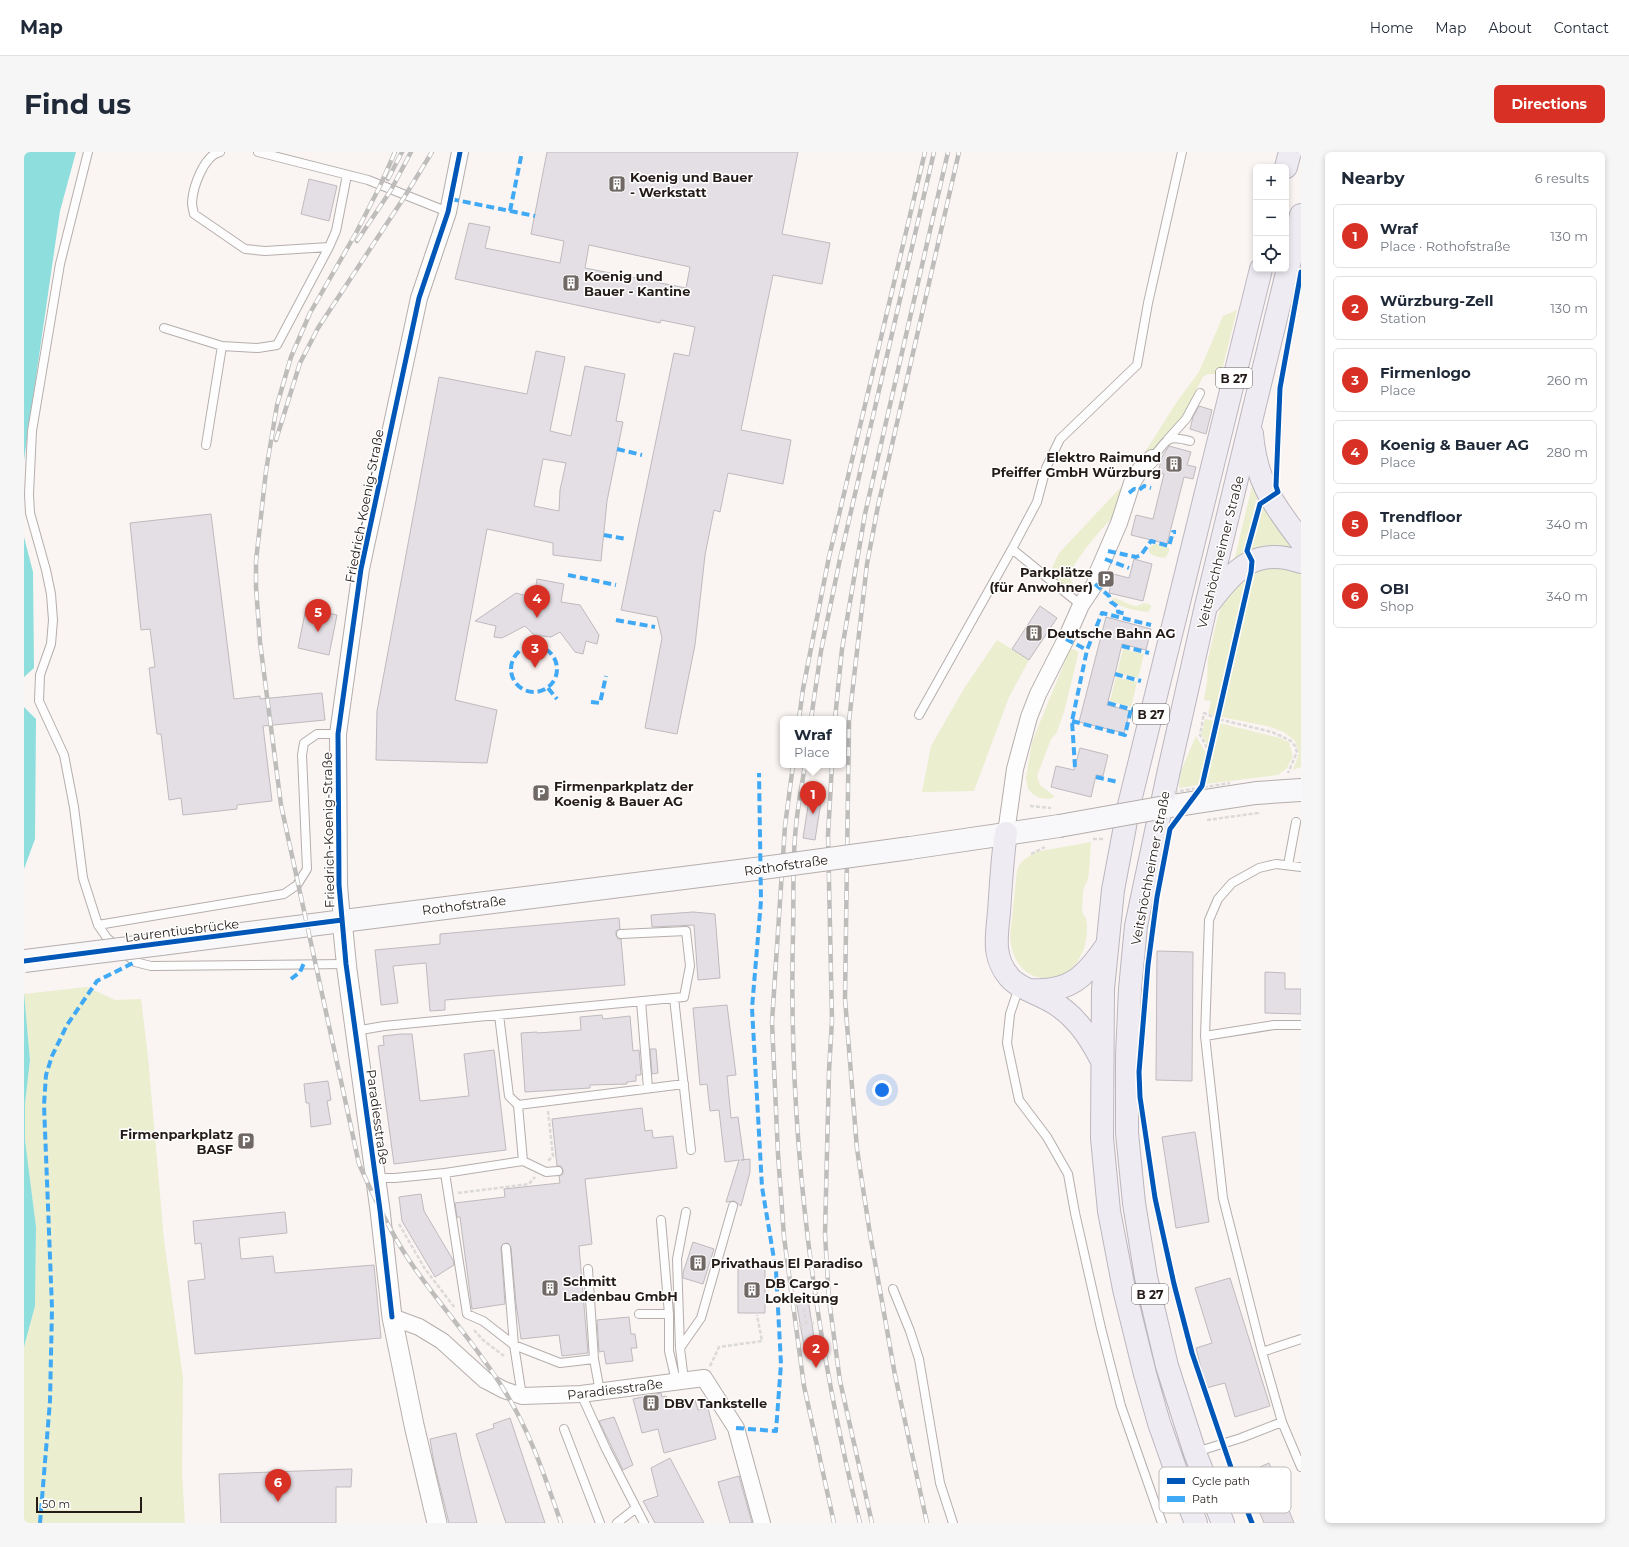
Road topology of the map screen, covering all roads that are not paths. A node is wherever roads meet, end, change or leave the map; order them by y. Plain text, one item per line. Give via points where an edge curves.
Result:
1 (88, 152) edge
2 (220, 152) edge
3 (258, 152) edge
4 (1182, 152) edge
5 (1290, 152) edge
6 (456, 153) edge
7 (1287, 164) edge
8 (347, 174) junction
9 (448, 212) junction
10 (1301, 215) edge
11 (329, 247) junction
12 (1260, 272) edge
13 (164, 328) dead end
14 (222, 346) junction
15 (1200, 393) dead end
16 (1251, 423) junction
17 (1168, 439) junction
18 (1190, 441) dead end
19 (206, 445) dead end
20 (1152, 458) joint
21 (1301, 541) edge
22 (1012, 549) junction
23 (1301, 562) edge
24 (1081, 605) junction
25 (1206, 606) junction
26 (919, 716) dead end
27 (338, 734) junction
28 (1294, 782) edge
29 (1296, 822) dead end
30 (1006, 833) junction
31 (1288, 865) junction
32 (1301, 867) edge
33 (342, 920) junction
34 (98, 924) junction
35 (621, 934) dead end
36 (1107, 944) junction
37 (24, 961) edge
38 (346, 964) junction
39 (1024, 988) junction
40 (674, 998) junction
41 (641, 1001) junction
42 (499, 1015) junction
43 (1301, 1025) edge
44 (355, 1030) junction
45 (1205, 1036) junction
46 (1102, 1060) junction
47 (684, 1084) junction
48 (648, 1088) junction
49 (518, 1105) junction
50 (691, 1150) dead end
51 (524, 1161) junction
52 (558, 1171) dead end
53 (445, 1173) junction
54 (375, 1178) junction
55 (733, 1206) dead end
56 (686, 1212) dead end
57 (661, 1220) dead end
58 (506, 1248) dead end
59 (588, 1270) dead end
60 (893, 1288) dead end
61 (639, 1314) dead end
62 (669, 1314) junction
63 (392, 1317) junction
64 (1301, 1339) edge
65 (514, 1345) junction
66 (680, 1348) junction
67 (1262, 1352) junction
68 (594, 1359) junction
69 (680, 1380) junction
70 (600, 1392) junction
71 (581, 1394) junction
72 (522, 1396) junction
73 (1282, 1422) junction
74 (564, 1429) dead end
75 (1195, 1453) junction
76 (1175, 1467) edge
77 (1201, 1467) edge
78 (1301, 1467) edge
79 (636, 1508) junction
80 (1192, 1513) edge
81 (1219, 1513) edge
82 (437, 1523) edge
83 (600, 1523) edge
84 (617, 1523) edge
85 (644, 1523) edge
86 (762, 1523) edge
87 (953, 1523) edge
88 (1162, 1523) edge
89 (1196, 1523) edge
90 (1223, 1523) edge

1 - 34 lane via 60,264 41,372 32,431 29,494 30,513 51,594 53,620 51,644 40,675 39,701 64,755 83,878
2 - 11 lane via 214,153 205,164 196,182 192,202 194,214 245,248 266,251
3 - 8 lane
4 - 22 lane via 1148,303 1137,365 1060,439 1046,468 1037,502
5 - 7 highway
6 - 9 street, Friedrich-Koenig-Straße
8 - 9 lane
8 - 11 lane via 336,231
9 - 27 street, Friedrich-Koenig-Straße via 419,298 365,553
10 - 16 highway, Veitshöchheimer Straße / B 27
11 - 14 lane via 277,345 258,348
12 - 36 highway, Veitshöchheimer Straße / B 27 via 1131,797 1113,890
13 - 14 lane
14 - 19 lane
15 - 17 lane via 1186,419
16 - 21 highway via 1253,448 1263,483 1271,501
16 - 25 highway, Veitshöchheimer Straße / B 27
17 - 18 lane
17 - 20 lane
20 - 24 street via 1132,483 1095,584
22 - 24 lane
22 - 26 lane
23 - 25 highway via 1268,557 1252,562 1240,568
24 - 30 street via 1038,694 1023,736 1015,769
25 - 75 highway, Veitshöchheimer Straße / B 27 via 1136,926 1127,1056 1127,1133 1134,1203 1146,1277 1167,1366
27 - 33 street, Friedrich-Koenig-Straße via 339,885
27 - 34 lane via 317,734 304,743 302,755 307,869 297,885 284,894
28 - 30 main road, Rothofstraße, bridge via 1278,790 1232,787 1055,817
29 - 31 lane
30 - 33 main road, Rothofstraße, bridge via 755,869
30 - 39 highway via 997,948 1004,971
31 - 32 lane
31 - 45 lane via 1276,864 1248,873 1232,883 1218,900 1209,920
33 - 37 main road, Laurentiusbrücke, bridge
33 - 38 street, Paradiesstraße
34 - 38 lane via 107,938 135,962 151,966
35 - 40 lane via 686,930 690,966 684,997
36 - 39 highway via 1096,961 1078,980 1068,986 1044,991
36 - 46 highway, Veitshöchheimer Straße / B 27 via 1102,989
38 - 44 street, Paradiesstraße
39 - 46 highway via 1049,1000 1074,1019 1084,1030
39 - 88 lane via 1010,1014 1007,1043 1019,1100 1046,1137 1068,1174 1078,1228 1119,1398
40 - 41 lane
40 - 47 lane
41 - 42 lane
41 - 48 lane
42 - 44 lane
42 - 49 lane via 510,1096
43 - 45 lane via 1274,1025
44 - 54 street, Paradiesstraße
45 - 67 lane via 1223,1198
46 - 76 highway, Veitshöchheimer Straße / B 27 via 1102,1138 1108,1211 1124,1289 1155,1409
47 - 48 lane
47 - 50 lane
48 - 49 lane
49 - 51 lane
51 - 52 lane via 546,1172
51 - 53 lane
53 - 54 lane
53 - 65 lane via 467,1314 483,1321
54 - 63 street, Paradiesstraße
55 - 66 lane via 701,1318
56 - 66 lane via 677,1258
57 - 62 lane
58 - 65 lane
59 - 68 lane
60 - 87 lane via 919,1359 940,1482
61 - 62 lane
62 - 69 lane via 669,1351
63 - 72 street, Paradiesstraße via 420,1327 442,1341 485,1380
63 - 82 street, Paradiesstraße
64 - 67 lane
65 - 68 lane via 560,1363
65 - 72 lane
66 - 69 lane
67 - 73 lane
68 - 70 lane
69 - 70 street, Paradiesstraße
69 - 86 street, Paradiesstraße via 704,1378 736,1428
70 - 71 street, Paradiesstraße
71 - 72 street, Paradiesstraße
71 - 79 lane
73 - 75 lane
73 - 78 lane
74 - 83 lane
75 - 77 highway, Veitshöchheimer Straße / B 27
79 - 84 lane
79 - 85 lane
80 - 89 highway, Veitshöchheimer Straße / B 27
81 - 90 highway, Veitshöchheimer Straße / B 27

